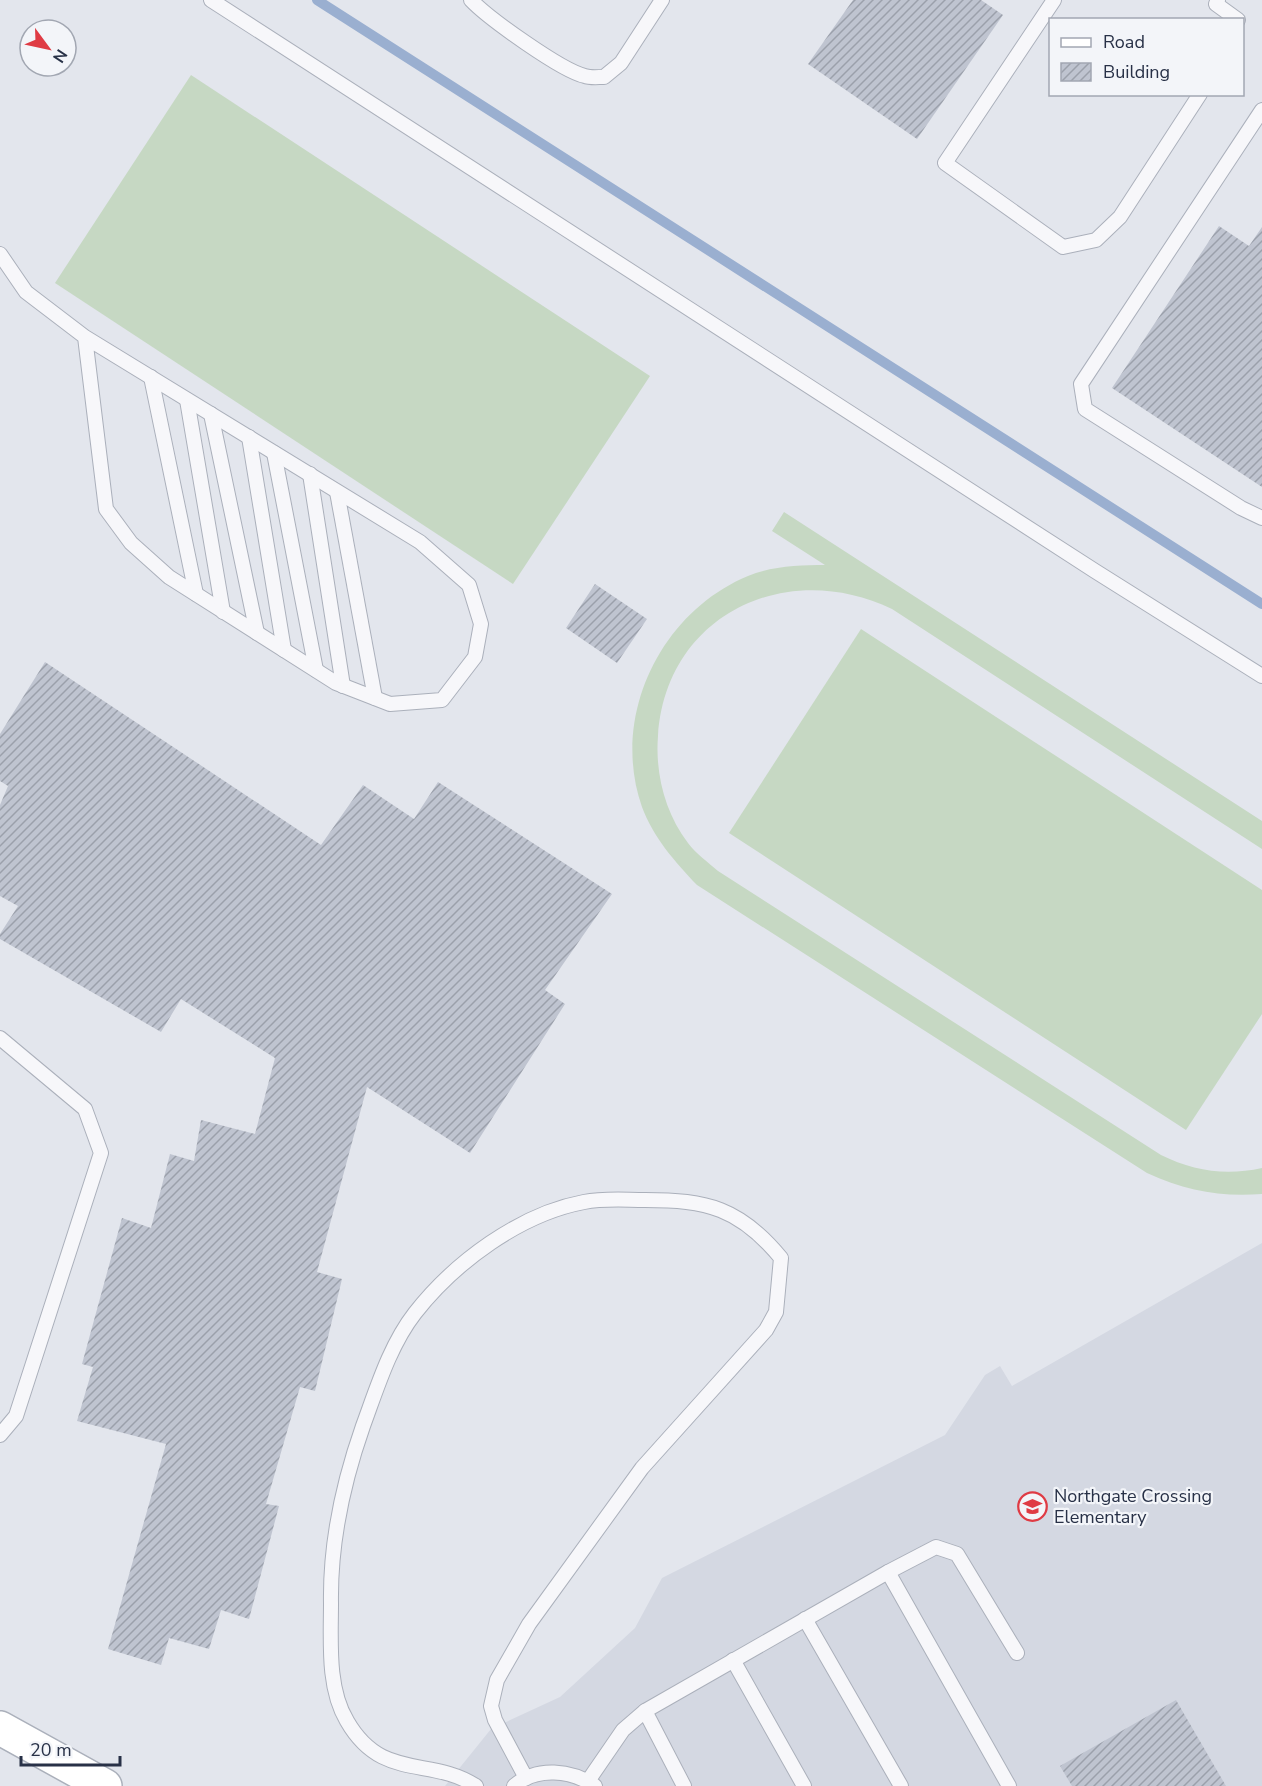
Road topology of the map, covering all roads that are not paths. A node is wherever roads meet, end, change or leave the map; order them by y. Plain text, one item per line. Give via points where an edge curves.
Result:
1 (211, 0) edge
2 (471, 0) edge
3 (662, 0) edge
4 (1054, 0) edge
5 (1215, 1) edge
6 (1236, 18) edge
7 (1199, 96) edge
8 (1262, 110) edge
9 (0, 254) edge
10 (85, 337) junction
11 (151, 377) junction
12 (187, 400) junction
13 (211, 414) junction
14 (249, 437) junction
15 (274, 453) junction
16 (310, 474) junction
17 (337, 492) junction
18 (1262, 518) edge
19 (195, 594) junction
20 (223, 612) junction
21 (257, 633) junction
22 (284, 650) junction
23 (316, 670) junction
24 (1262, 676) edge
25 (343, 686) junction
26 (375, 698) junction
27 (0, 1038) edge
28 (0, 1435) edge
29 (888, 1572) junction
30 (805, 1619) junction
31 (1017, 1653) dead end
32 (734, 1660) junction
33 (645, 1711) junction
34 (0, 1728) edge
35 (526, 1778) junction
36 (592, 1784) edge
37 (105, 1786) edge
38 (476, 1786) edge
39 (514, 1786) edge
40 (684, 1786) edge
41 (804, 1786) edge
42 (901, 1786) edge
43 (1009, 1786) edge

1 - 24 lane
2 - 3 lane via 561,64 584,76 603,77 621,63
4 - 7 lane via 945,163 1063,247 1095,240 1120,217
5 - 6 lane
8 - 18 lane via 1081,384 1085,409
9 - 10 lane via 26,292
10 - 11 lane
10 - 19 lane via 106,509 131,543
11 - 12 lane
11 - 19 lane
12 - 13 lane
12 - 20 lane
13 - 14 lane
13 - 21 lane
14 - 15 lane
14 - 22 lane
15 - 16 lane
15 - 23 lane
16 - 17 lane
16 - 25 lane
17 - 26 lane
17 - 26 lane via 420,542 469,585 481,624 475,657 442,700 390,704
19 - 20 lane
20 - 21 lane
21 - 22 lane
22 - 23 lane
23 - 25 lane
25 - 26 lane
27 - 28 lane via 84,1109 101,1153 16,1416
29 - 30 lane
29 - 31 lane via 936,1547 957,1554
29 - 43 lane
30 - 32 lane
30 - 42 lane
32 - 33 lane
32 - 41 lane
33 - 36 lane via 623,1730
33 - 40 lane
34 - 37 main road
35 - 36 lane via 562,1772
35 - 38 lane via 495,1720 491,1706 497,1680 529,1624 642,1468 766,1330 776,1312 781,1258 744,1220 707,1204 676,1200 586,1201 552,1210 500,1237 450,1274 414,1314 382,1373 343,1491 330,1564 335,1691 347,1721 364,1743 391,1763 442,1770
35 - 39 lane

